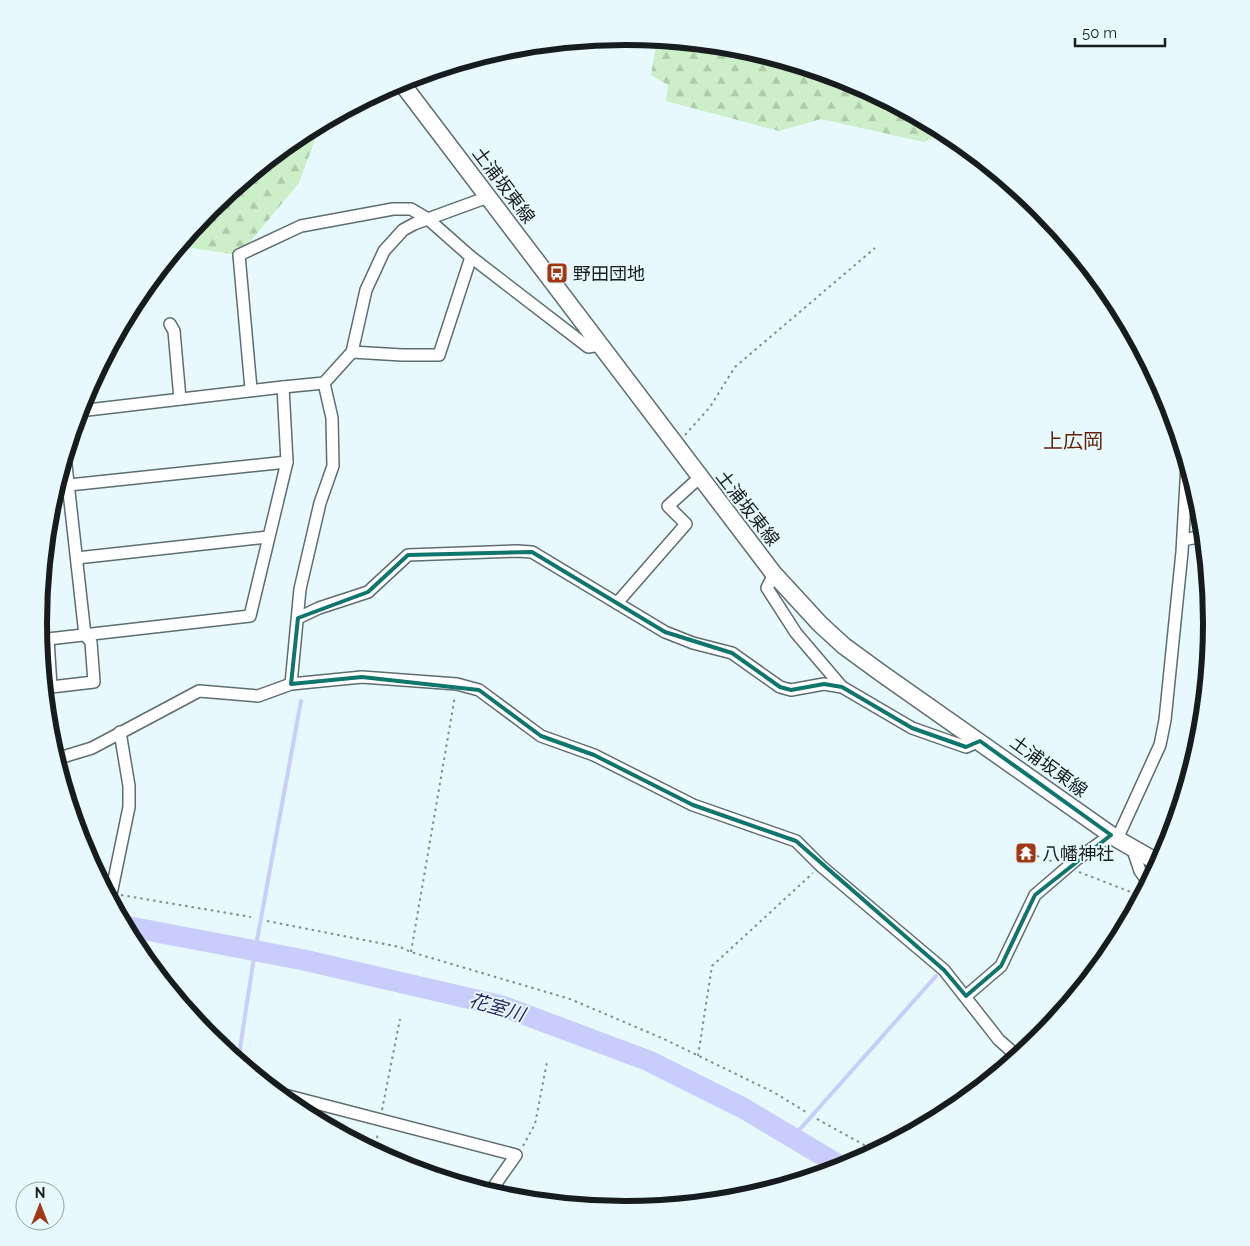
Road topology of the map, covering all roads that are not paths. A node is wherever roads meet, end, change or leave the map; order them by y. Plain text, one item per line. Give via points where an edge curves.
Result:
1 (406, 88) edge
2 (488, 197) junction
3 (428, 219) junction
4 (471, 257) junction
5 (170, 324) dead end
6 (600, 346) junction
7 (352, 352) junction
8 (324, 383) junction
9 (283, 387) junction
10 (251, 390) junction
11 (180, 399) junction
12 (88, 411) edge
13 (287, 462) junction
14 (67, 472) edge
15 (699, 478) junction
16 (69, 485) junction
17 (1186, 485) edge
18 (268, 537) junction
19 (1196, 537) edge
20 (1183, 540) junction
21 (77, 558) junction
22 (774, 574) junction
23 (617, 603) junction
24 (298, 618) junction
25 (85, 635) junction
26 (291, 684) junction
27 (842, 687) junction
28 (120, 732) junction
29 (980, 741) junction
30 (63, 757) edge
31 (1114, 837) junction
32 (1134, 850) junction
33 (1152, 859) edge
34 (1144, 877) edge
35 (112, 889) edge
36 (966, 996) junction
37 (1013, 1052) edge
38 (295, 1098) edge
39 (494, 1186) edge

1 - 2 main road, 土浦坂東線
2 - 3 street
2 - 6 main road, 土浦坂東線
3 - 4 street
3 - 7 street via 403,230 384,251 366,290
3 - 10 street via 411,209 393,209 301,226 239,255
4 - 6 street via 588,348
4 - 7 street via 439,355
5 - 11 street via 174,331
6 - 15 main road, 土浦坂東線
7 - 8 street
8 - 9 street
8 - 24 street via 332,418 333,466 320,502 300,589
9 - 10 street
9 - 13 street
10 - 11 street
11 - 12 street
13 - 16 street
13 - 18 street
14 - 16 street
15 - 22 main road, 土浦坂東線
15 - 23 street via 668,506 686,524
16 - 21 street
17 - 20 street
18 - 21 street
18 - 25 street via 250,616
19 - 20 street
20 - 31 street via 1169,695 1160,744
21 - 25 street
22 - 27 street via 766,588 796,633
22 - 29 main road, 土浦坂東線 via 844,646
23 - 24 street via 532,552 408,554 368,592
23 - 27 street via 678,638 732,653 785,689 824,684
24 - 26 street
25 - 25 street via 48,639 51,687 94,682 91,642
26 - 28 street via 258,696 199,691
26 - 36 street via 362,677 457,684 478,690 541,736 594,755 692,805 796,841 944,970
27 - 29 street via 912,728 966,747
28 - 30 street via 92,748
28 - 35 street via 129,786 129,807
29 - 31 main road, 土浦坂東線
31 - 32 main road, 土浦坂東線
31 - 36 street via 1067,867 1035,895 1001,966
32 - 33 main road, 土浦坂東線
32 - 34 street
36 - 37 street via 999,1040
38 - 39 street via 516,1155

